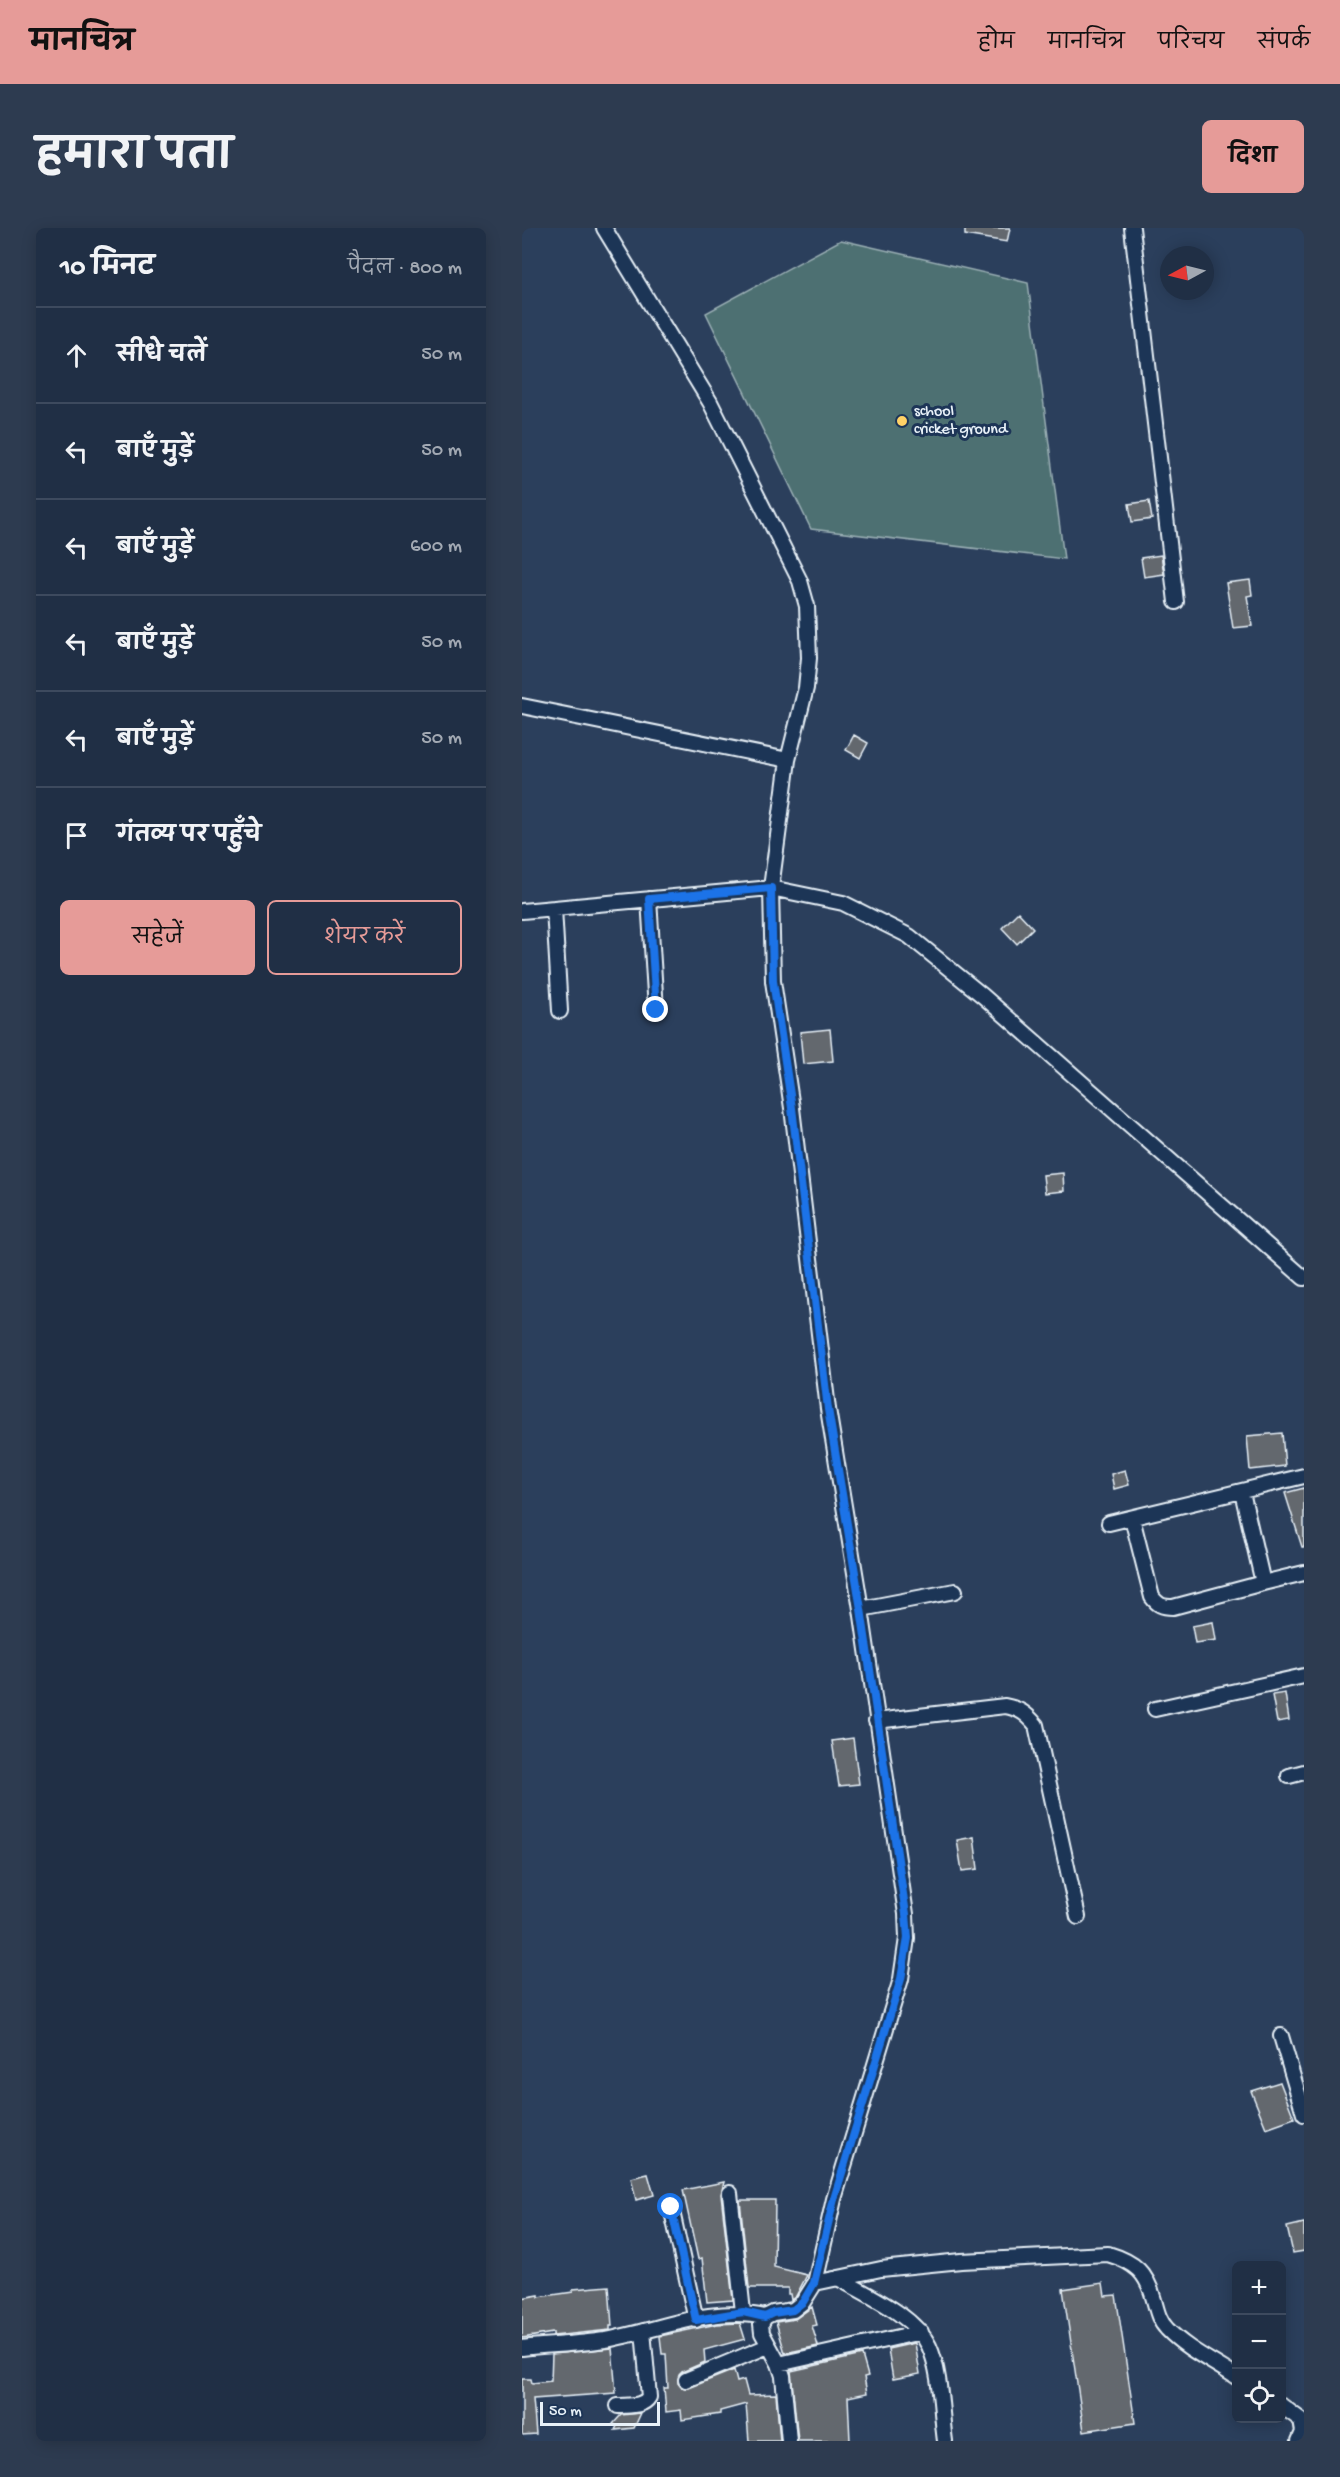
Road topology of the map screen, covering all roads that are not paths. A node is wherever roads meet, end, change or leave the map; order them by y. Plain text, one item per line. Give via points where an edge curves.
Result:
1 (604, 228) edge
2 (1132, 228) edge
3 (1176, 602) dead end
4 (522, 706) edge
5 (788, 760) junction
6 (771, 888) junction
7 (649, 899) junction
8 (554, 908) junction
9 (522, 911) edge
10 (656, 1010) dead end
11 (560, 1011) dead end
12 (1304, 1278) edge
13 (1304, 1476) edge
14 (1242, 1492) junction
15 (1131, 1518) junction
16 (1109, 1523) dead end
17 (1304, 1573) edge
18 (1263, 1583) junction
19 (956, 1591) dead end
20 (861, 1609) junction
21 (1304, 1676) edge
22 (1155, 1708) dead end
23 (876, 1721) junction
24 (1304, 1772) edge
25 (1288, 1776) dead end
26 (1078, 1917) dead end
27 (1281, 2036) dead end
28 (1304, 2114) edge
29 (730, 2193) dead end
30 (671, 2207) dead end
31 (838, 2278) junction
32 (814, 2283) junction
33 (743, 2312) junction
34 (765, 2317) junction
35 (696, 2320) junction
36 (643, 2331) junction
37 (921, 2332) junction
38 (768, 2346) junction
39 (522, 2348) edge
40 (779, 2364) junction
41 (1232, 2373) edge
42 (686, 2380) dead end
43 (618, 2406) dead end
44 (1286, 2410) edge
45 (789, 2441) edge
46 (945, 2441) edge
47 (1299, 2441) edge

1 - 5 street via 710,402 800,581 807,606 806,688
2 - 3 street
4 - 5 street
5 - 6 street
6 - 7 street
6 - 12 street via 843,903 909,936 983,996
6 - 20 street via 773,981 828,1409
7 - 8 street
7 - 10 street
8 - 9 street
8 - 11 street
13 - 14 street
14 - 15 street
14 - 18 street
15 - 16 street
15 - 18 street via 1157,1604 1173,1607
17 - 18 street
19 - 20 street
20 - 23 street
21 - 22 street
23 - 26 street via 1005,1706 1028,1714 1036,1725
23 - 32 street via 908,1938 901,1979 834,2199
24 - 25 street
27 - 28 street
29 - 33 street
30 - 35 street
31 - 32 street
31 - 37 street via 906,2318
31 - 41 street via 881,2269 961,2261 1107,2254 1125,2259 1142,2272 1151,2288 1158,2318 1166,2328
32 - 34 street via 793,2310
33 - 34 street
33 - 35 street
34 - 38 street via 761,2324
35 - 36 street
36 - 39 street via 605,2340
36 - 43 street via 649,2397 640,2405
37 - 40 street
37 - 46 street via 934,2362
38 - 40 street
38 - 42 street
40 - 45 street via 786,2392
44 - 47 street via 1301,2420 1303,2432

